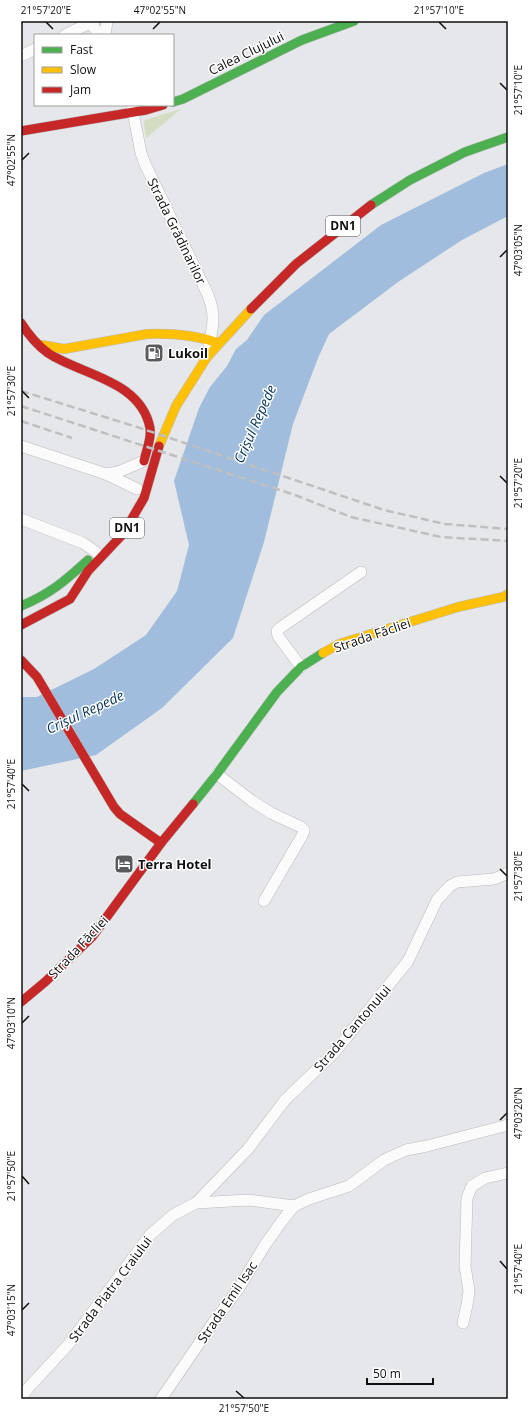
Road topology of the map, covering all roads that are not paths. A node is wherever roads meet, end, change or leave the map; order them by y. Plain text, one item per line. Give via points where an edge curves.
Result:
1 (107, 21) edge
2 (354, 21) edge
3 (91, 22) edge
4 (67, 34) edge
5 (99, 34) edge
6 (105, 34) edge
7 (34, 50) edge
8 (21, 56) edge
9 (174, 102) edge
10 (156, 106) edge
11 (132, 109) edge
12 (21, 131) edge
13 (508, 137) edge
14 (21, 323) edge
15 (215, 342) junction
16 (40, 345) junction
17 (208, 357) joint
18 (21, 446) edge
19 (144, 461) junction
20 (106, 474) junction
21 (139, 482) junction
22 (21, 519) edge
23 (96, 552) junction
24 (361, 572) dead end
25 (508, 594) edge
26 (21, 606) edge
27 (21, 625) edge
28 (21, 660) edge
29 (301, 667) junction
30 (217, 774) junction
31 (161, 843) junction
32 (508, 873) edge
33 (264, 902) dead end
34 (21, 1002) edge
35 (508, 1125) edge
36 (508, 1173) edge
37 (196, 1203) junction
38 (294, 1206) junction
39 (462, 1323) dead end
40 (21, 1397) edge
41 (161, 1399) edge

1 - 6 street
2 - 9 main road, Calea Clujului via 302,40 183,100
3 - 4 street
3 - 5 street
7 - 8 street
10 - 11 main road
11 - 12 main road
11 - 15 street, Strada Grădinarilor via 145,164 212,305
13 - 15 main road, DN1 via 465,152 410,180 363,210 296,264
14 - 16 main road, DN1
15 - 16 main road via 198,337 147,334 64,348
15 - 17 street, Strada Grădinarilor
16 - 19 main road, DN1 via 57,358 121,388 139,402 150,430
17 - 27 main road, DN1 via 176,406 160,442 144,498 123,534 88,570 70,599
18 - 20 street
19 - 20 street
19 - 21 main road, DN1
20 - 21 street
21 - 23 main road, DN1 via 128,510 114,532
22 - 23 street via 83,543
23 - 26 main road, DN1 via 63,583 38,599
24 - 29 street via 277,631
25 - 29 main road, Strada Făcliei via 339,644
28 - 31 main road via 37,677 114,807
29 - 30 main road, Strada Făcliei via 277,692
30 - 31 main road, Strada Făcliei
30 - 33 street via 252,801 304,830
31 - 34 main road, Strada Făcliei via 92,937
32 - 37 street, Strada Cantonului via 494,879 457,882 450,886 437,900 408,961 334,1053 285,1100 248,1149
35 - 38 street via 406,1150 384,1160 349,1186
36 - 39 street via 485,1178 472,1186 467,1198 465,1266 469,1291
37 - 38 street, Strada Piatra Craiului via 248,1200
37 - 40 street, Strada Piatra Craiului via 172,1215 150,1235 68,1345
38 - 41 street, Strada Emil Isac

